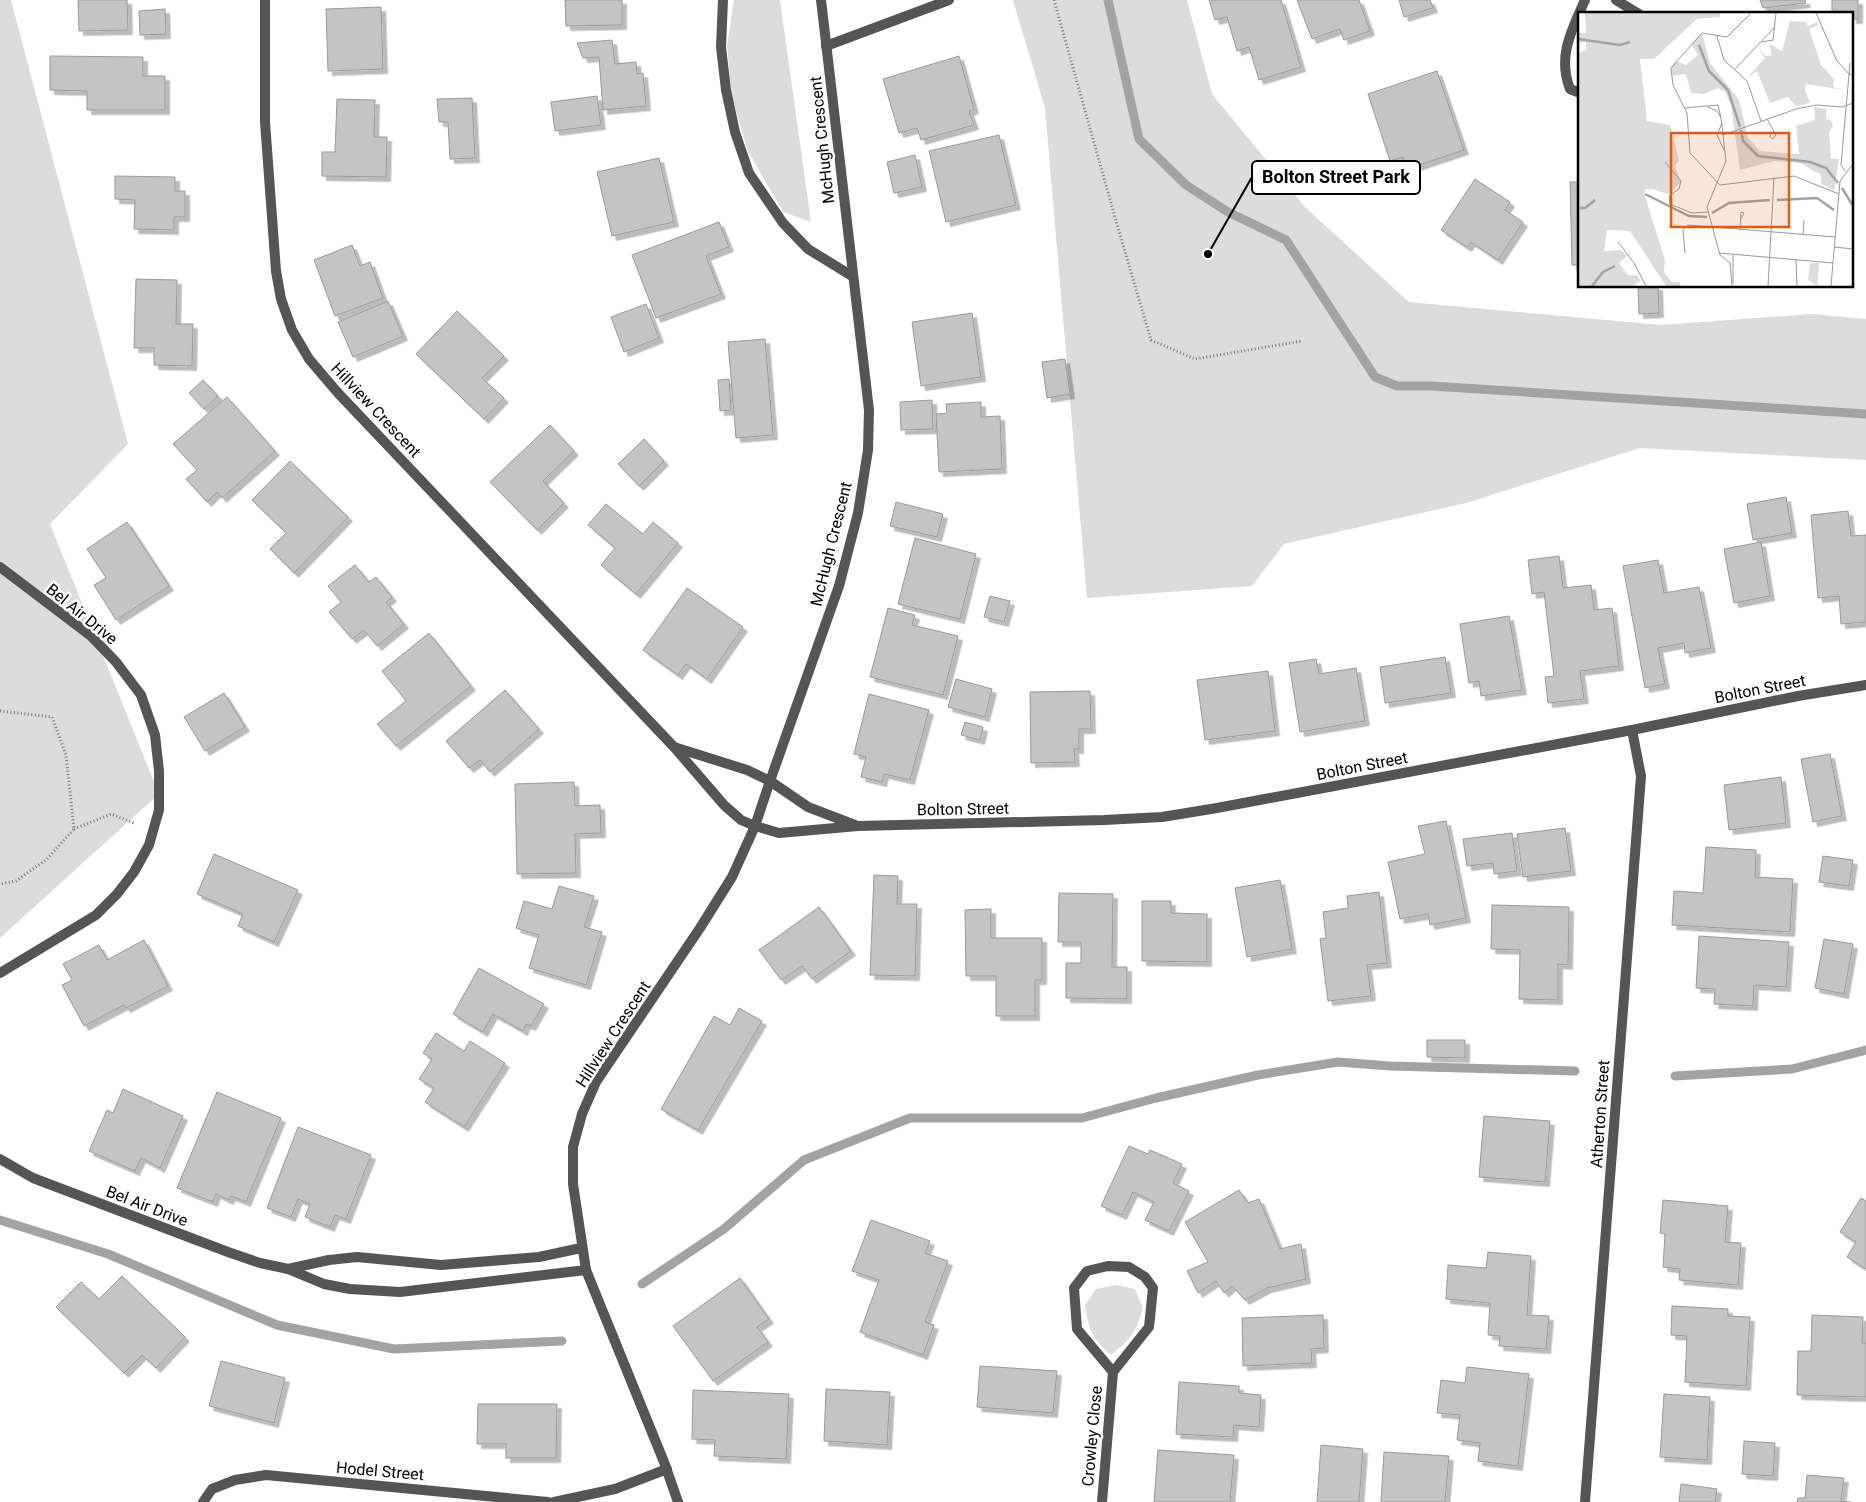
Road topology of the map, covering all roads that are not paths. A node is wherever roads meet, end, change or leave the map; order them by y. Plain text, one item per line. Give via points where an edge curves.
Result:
1 (265, 0) edge
2 (723, 0) edge
3 (821, 0) edge
4 (949, 0) edge
5 (1585, 0) edge
6 (1616, 0) edge
7 (1580, 12) edge
8 (1636, 12) edge
9 (1578, 16) edge
10 (826, 46) junction
11 (1578, 92) edge
12 (852, 276) junction
13 (0, 568) edge
14 (1866, 685) edge
15 (1632, 730) junction
16 (674, 747) junction
17 (770, 781) junction
18 (755, 826) junction
19 (858, 826) junction
20 (0, 974) edge
21 (0, 1159) edge
22 (581, 1248) junction
23 (288, 1269) junction
24 (586, 1270) junction
25 (1113, 1372) junction
26 (667, 1470) junction
27 (203, 1502) edge
28 (548, 1502) edge
29 (554, 1502) edge
30 (678, 1502) edge
31 (1102, 1502) edge
32 (1585, 1502) edge

1 - 16 street, Hillview Crescent via 265,122 276,271 281,299 292,330 309,359 338,393
2 - 12 street via 721,47 726,90 735,132 749,173 783,223 808,249
3 - 10 street, McHugh Crescent
4 - 10 street
5 - 7 street
6 - 8 street
9 - 11 street via 1569,36 1565,62 1570,89
10 - 12 street, McHugh Crescent
12 - 17 street, McHugh Crescent via 868,410 868,450 861,495 839,586
13 - 20 street, Bel Air Drive via 91,636 116,662 141,696 155,735 159,771 159,810 149,845 117,894 96,915
14 - 15 street, Bolton Street
15 - 19 street, Bolton Street via 1162,817
15 - 32 street, Atherton Street via 1641,776
16 - 17 street, Hillview Crescent via 747,770
16 - 18 street, Hillview Crescent via 724,805 741,820
17 - 18 street, Hillview Crescent
17 - 19 street, Bolton Street via 808,806
18 - 19 street, Bolton Street via 779,833
18 - 22 street, Hillview Crescent via 732,877 596,1082 582,1114 572,1148
21 - 23 street, Bel Air Drive via 33,1178 228,1252
22 - 23 street, Bel Air Drive via 539,1256 441,1265 357,1257
22 - 24 street, Hillview Crescent
23 - 24 street, Bel Air Drive via 324,1284 400,1292
24 - 26 street, Hillview Crescent
25 - 25 street, Crowley Close via 1077,1329 1074,1288 1088,1271 1108,1266 1130,1267 1145,1277 1153,1288 1149,1327
25 - 31 street, Crowley Close
26 - 29 street via 614,1489
26 - 30 street, Hillview Crescent
27 - 28 street, Hodel Street via 212,1489 235,1480 266,1475

